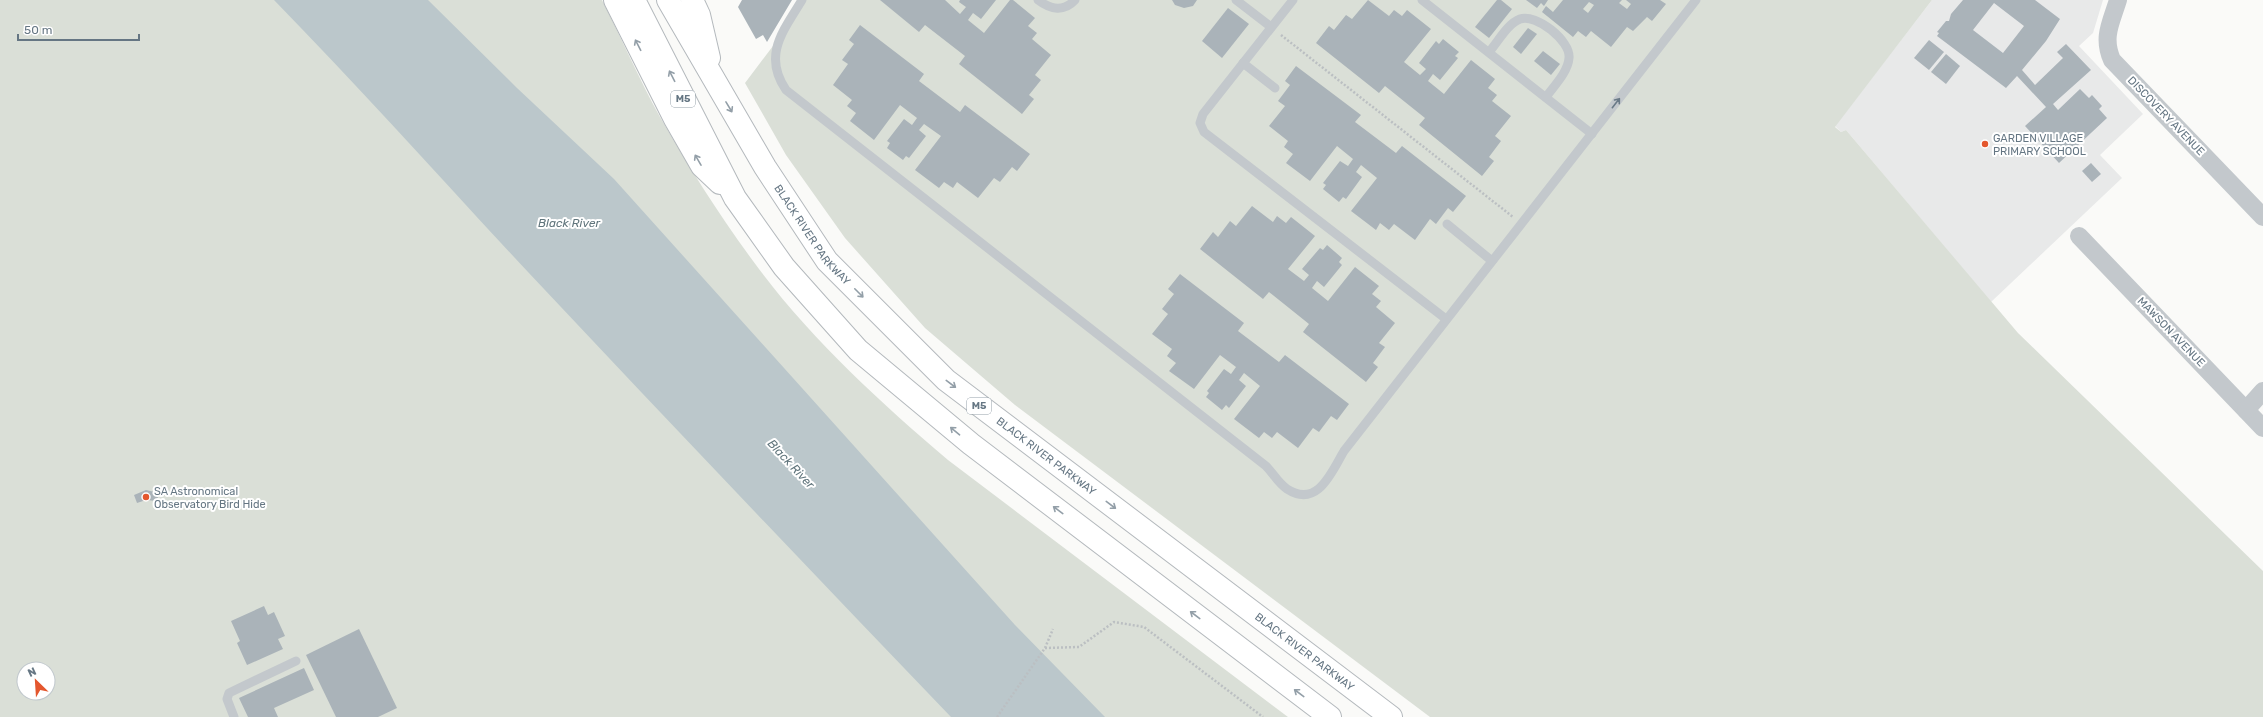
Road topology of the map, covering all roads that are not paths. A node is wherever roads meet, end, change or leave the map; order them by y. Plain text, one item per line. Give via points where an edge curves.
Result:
1 (615, 0) edge
2 (634, 0) edge
3 (668, 0) edge
4 (692, 0) edge
5 (802, 0) edge
6 (1038, 0) edge
7 (1076, 0) edge
8 (1236, 0) edge
9 (1292, 0) edge
10 (1422, 0) edge
11 (1696, 0) edge
12 (2118, 0) edge
13 (1271, 28) junction
14 (1489, 52) junction
15 (1243, 63) junction
16 (714, 81) junction
17 (1275, 88) dead end
18 (1546, 97) junction
19 (1592, 134) junction
20 (735, 198) junction
21 (2263, 217) edge
22 (1447, 224) dead end
23 (2079, 236) dead end
24 (1492, 262) junction
25 (1446, 319) junction
26 (2263, 391) edge
27 (2246, 410) junction
28 (2263, 428) edge
29 (296, 661) dead end
30 (234, 717) edge
31 (1330, 717) edge
32 (1391, 717) edge

20 -> 1 highway via 702,166 675,119
20 -> 2 highway, M5
3 - 16 highway, BLACK RIVER PARKWAY / M5
4 - 16 highway via 699,15
5 - 25 lane via 775,51 776,68 786,90 1266,466 1283,486 1292,491 1315,491 1328,481 1344,451
6 - 7 lane via 1058,9 1066,8
8 - 13 lane
9 - 13 lane
10 - 14 lane
19 -> 11 lane
12 - 21 street, DISCOVERY AVENUE via 2106,36 2112,60
13 - 15 lane
14 - 18 lane
14 - 18 lane via 1516,21 1534,18 1564,42 1569,53 1564,72
15 - 17 lane
15 - 25 lane via 1203,114 1200,123 1204,132
16 -> 32 highway, BLACK RIVER PARKWAY / M5 via 765,168 827,261 946,380
18 - 19 lane
19 - 24 lane
31 -> 20 highway, M5 via 971,444 858,350 784,267
22 - 24 lane
23 - 27 street, MAWSON AVENUE
24 - 25 lane
26 - 27 street
27 - 28 street, MAWSON AVENUE
29 - 30 lane via 229,693 227,699

